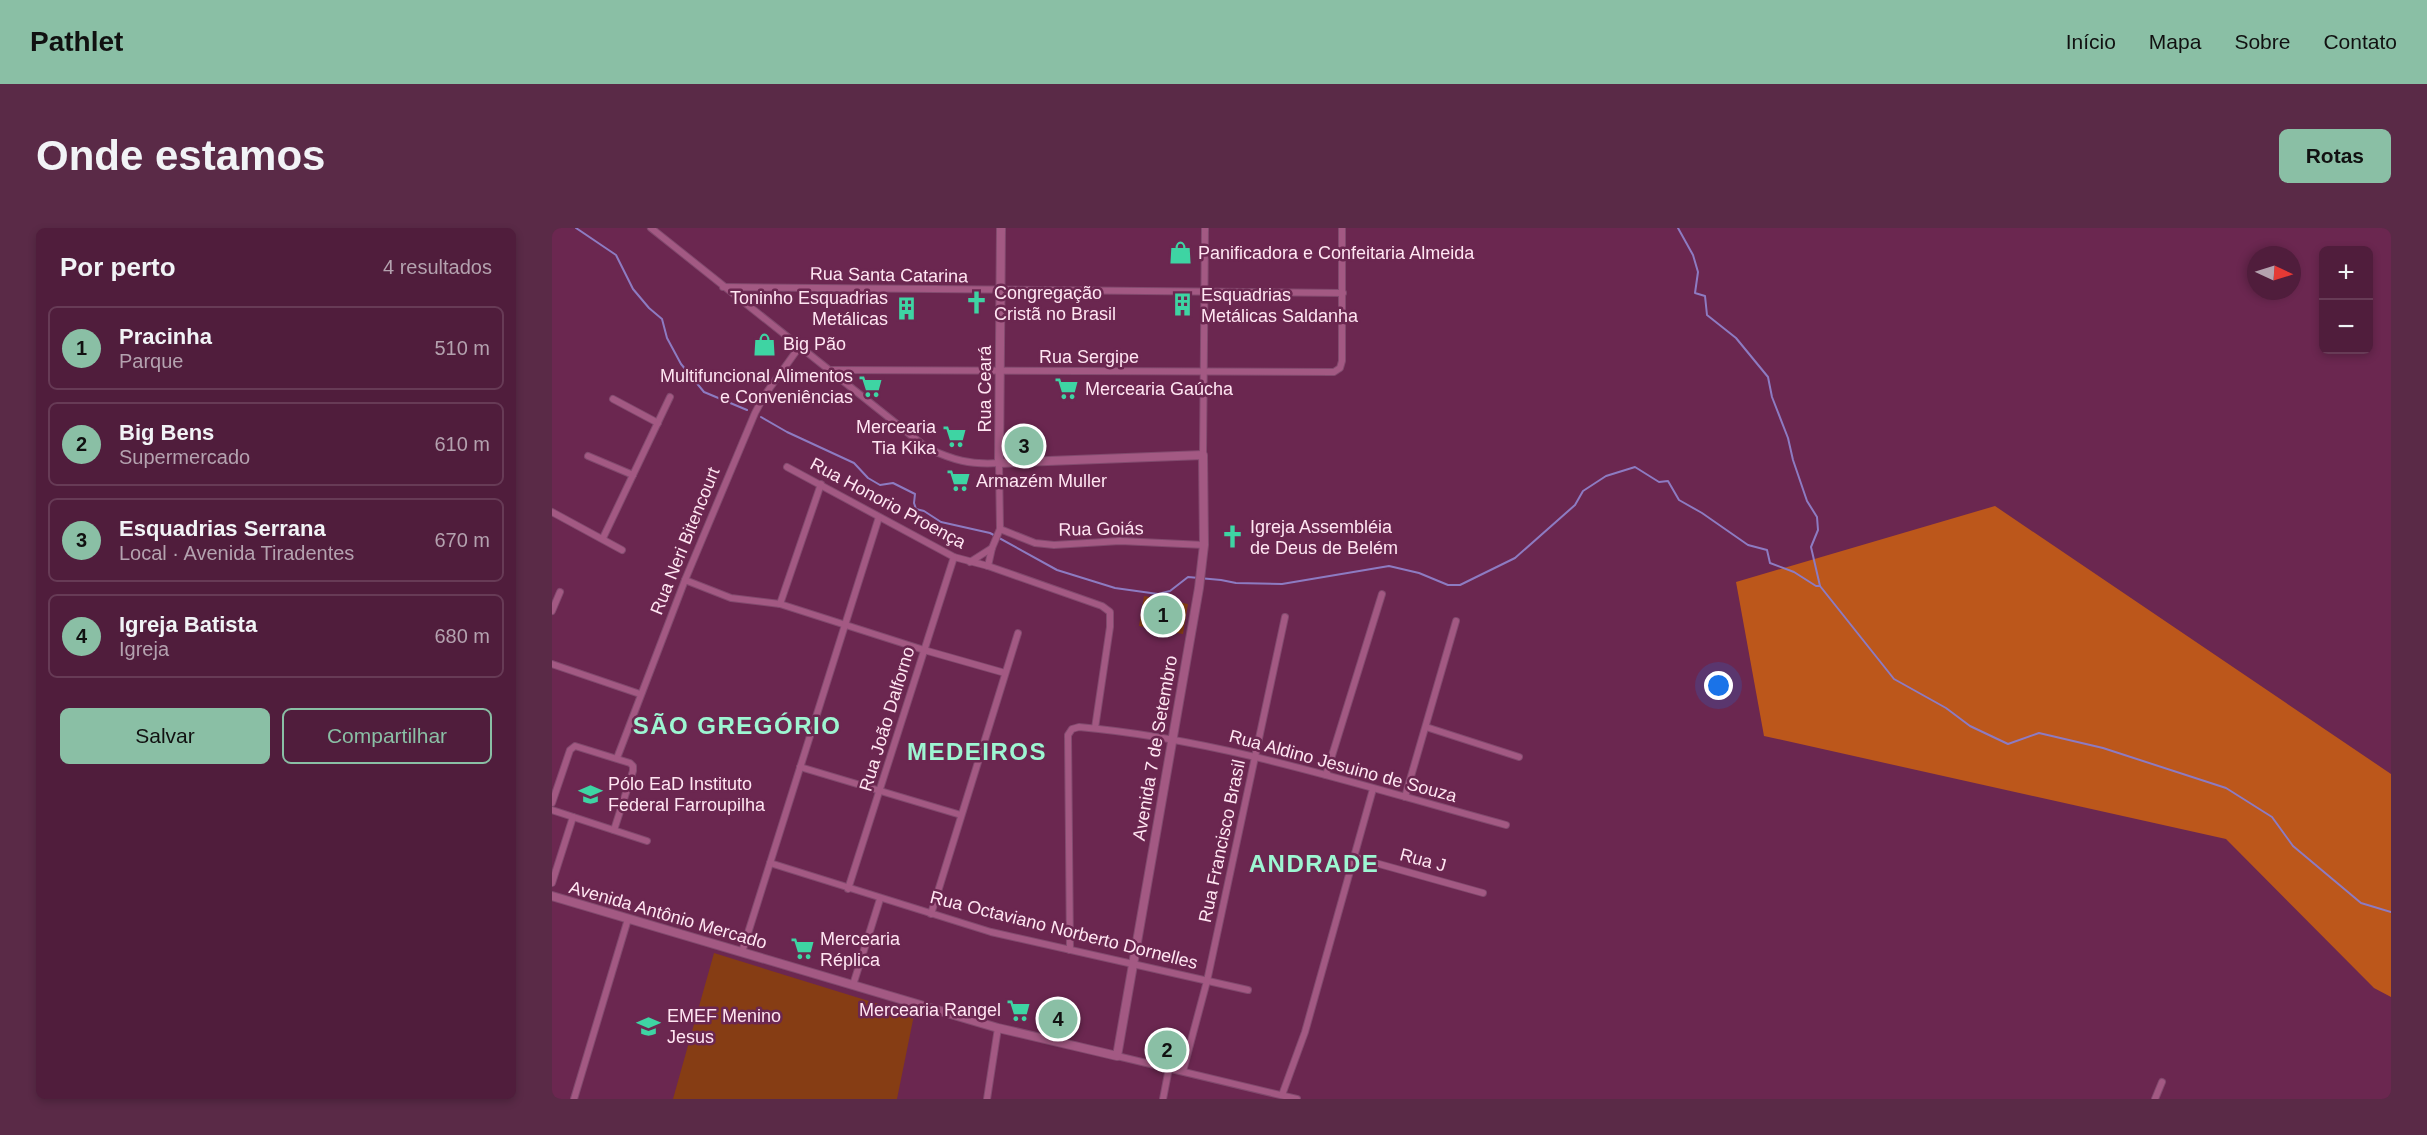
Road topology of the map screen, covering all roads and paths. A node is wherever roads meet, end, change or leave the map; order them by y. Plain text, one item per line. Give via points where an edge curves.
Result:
1 (651, 228) edge
2 (1001, 228) edge
3 (1205, 228) edge
4 (1342, 228) edge
5 (723, 287) junction
6 (1000, 291) junction
7 (1205, 291) junction
8 (1343, 293) junction
9 (800, 346) junction
10 (831, 370) junction
11 (1000, 372) junction
12 (1205, 372) junction
13 (670, 397) dead end
14 (613, 399) dead end
15 (658, 423) junction
16 (1203, 455) junction
17 (588, 456) dead end
18 (999, 463) junction
19 (787, 468) dead end
20 (633, 475) junction
21 (821, 484) junction
22 (552, 512) edge
23 (879, 517) junction
24 (999, 532) junction
25 (603, 538) junction
26 (1204, 545) junction
27 (992, 548) junction
28 (622, 550) dead end
29 (954, 557) junction
30 (970, 562) junction
31 (988, 566) junction
32 (685, 580) junction
33 (560, 592) dead end
34 (1382, 594) dead end
35 (780, 604) junction
36 (552, 611) edge
37 (1285, 617) dead end
38 (1456, 621) dead end
39 (845, 624) junction
40 (1018, 633) dead end
41 (924, 650) junction
42 (552, 664) edge
43 (1005, 673) junction
44 (640, 694) junction
45 (1426, 727) junction
46 (1095, 728) junction
47 (1172, 738) junction
48 (1255, 757) junction
49 (1519, 757) dead end
50 (617, 758) junction
51 (800, 767) junction
52 (1326, 775) junction
53 (1373, 789) junction
54 (881, 792) junction
55 (1405, 797) junction
56 (552, 803) edge
57 (552, 810) edge
58 (961, 815) junction
59 (573, 817) junction
60 (1506, 825) dead end
61 (614, 830) junction
62 (647, 841) dead end
63 (1354, 857) junction
64 (770, 863) junction
65 (552, 883) edge
66 (848, 889) junction
67 (1483, 893) dead end
68 (552, 896) edge
69 (880, 898) junction
70 (931, 914) junction
71 (628, 919) junction
72 (1070, 950) junction
73 (742, 952) junction
74 (1133, 964) junction
75 (1207, 981) junction
76 (853, 985) junction
77 (1248, 990) dead end
78 (998, 1028) junction
79 (1117, 1056) junction
80 (1169, 1068) junction
81 (1183, 1071) junction
82 (2162, 1082) dead end
83 (1282, 1095) junction
84 (574, 1099) edge
85 (987, 1099) edge
86 (1163, 1099) edge
87 (1298, 1099) edge
88 (2155, 1099) edge

1 - 5 street
2 - 6 street, Rua Ceará
3 - 7 street, Avenida 7 de Setembro
4 - 8 street
5 - 6 street, Rua Santa Catarina
5 - 9 street
6 - 7 street, Rua Santa Catarina
6 - 11 street, Rua Ceará
7 - 8 street, Rua Santa Catarina
7 - 12 street, Avenida 7 de Setembro
8 - 12 street, Rua Sergipe via 1342,361 1334,372
9 - 10 street
9 - 32 street, Rua Neri Bitencourt via 754,413
10 - 11 street, Rua Sergipe
10 - 18 street via 927,448 975,464
11 - 12 street, Rua Sergipe
11 - 18 street, Rua Ceará
12 - 16 street, Avenida 7 de Setembro
13 - 15 street
14 - 15 street
15 - 20 street
16 - 18 street
16 - 26 street, Avenida 7 de Setembro
17 - 20 street
18 - 24 street, Rua Ceará
19 - 21 street, Rua Honorio Proença
20 - 25 street
21 - 23 street, Rua Honorio Proença
21 - 35 street
22 - 25 street
23 - 29 street, Rua Honorio Proença
23 - 39 street
24 - 26 street, Rua Goiás via 1054,545 1120,540
24 - 27 street, Rua Ceará
25 - 28 street
26 - 47 street, Avenida 7 de Setembro
27 - 30 street
27 - 31 street, Rua Ceará
29 - 30 street, Rua Honorio Proença
29 - 41 street, Rua João Dalforno
30 - 31 street, Rua Honorio Proença
31 - 46 street, Rua Honorio Proença via 1110,612
32 - 35 street via 731,598
32 - 44 street, Rua Neri Bitencourt
33 - 36 street
34 - 52 street
35 - 39 street
37 - 48 street, Rua Francisco Brasil
38 - 45 street
39 - 41 street
39 - 51 street
40 - 43 street
41 - 43 street
41 - 54 street, Rua João Dalforno
42 - 44 street
43 - 58 street
44 - 50 street, Rua Neri Bitencourt
45 - 49 street
45 - 55 street
46 - 47 street, Rua Aldino Jesuino de Souza
46 - 72 street via 1079,727 1068,735
47 - 48 street, Rua Aldino Jesuino de Souza
47 - 74 street, Avenida 7 de Setembro
48 - 52 street, Rua Aldino Jesuino de Souza
48 - 75 street, Rua Francisco Brasil
50 - 56 street via 575,746 570,750
50 - 61 street via 630,763 633,771
51 - 54 street
51 - 64 street
52 - 53 street, Rua Aldino Jesuino de Souza
53 - 55 street, Rua Aldino Jesuino de Souza
53 - 63 street
54 - 58 street
54 - 66 street, Rua João Dalforno
55 - 60 street, Rua Aldino Jesuino de Souza
57 - 59 street
58 - 70 street
59 - 61 street
59 - 65 street
61 - 62 street
63 - 67 street, Rua J
63 - 83 street via 1305,1032
64 - 66 street, Rua Octaviano Norberto Dornelles
64 - 73 street
66 - 69 street, Rua Octaviano Norberto Dornelles
68 - 71 street, Avenida Antônio Mercado
69 - 70 street, Rua Octaviano Norberto Dornelles
69 - 76 street
70 - 72 street, Rua Octaviano Norberto Dornelles
71 - 73 street, Avenida Antônio Mercado
71 - 84 street
72 - 74 street, Rua Octaviano Norberto Dornelles
73 - 76 street, Avenida Antônio Mercado
74 - 75 street, Rua Octaviano Norberto Dornelles
74 - 79 street, Avenida 7 de Setembro
75 - 77 street, Rua Octaviano Norberto Dornelles
75 - 81 street, Rua Francisco Brasil
76 - 78 street, Avenida Antônio Mercado
78 - 79 street, Avenida Antônio Mercado
78 - 85 street
79 - 80 street, Avenida Antônio Mercado
80 - 81 street, Avenida Antônio Mercado
80 - 86 street
81 - 83 street, Avenida Antônio Mercado
82 - 88 street
83 - 87 street, Avenida Antônio Mercado

